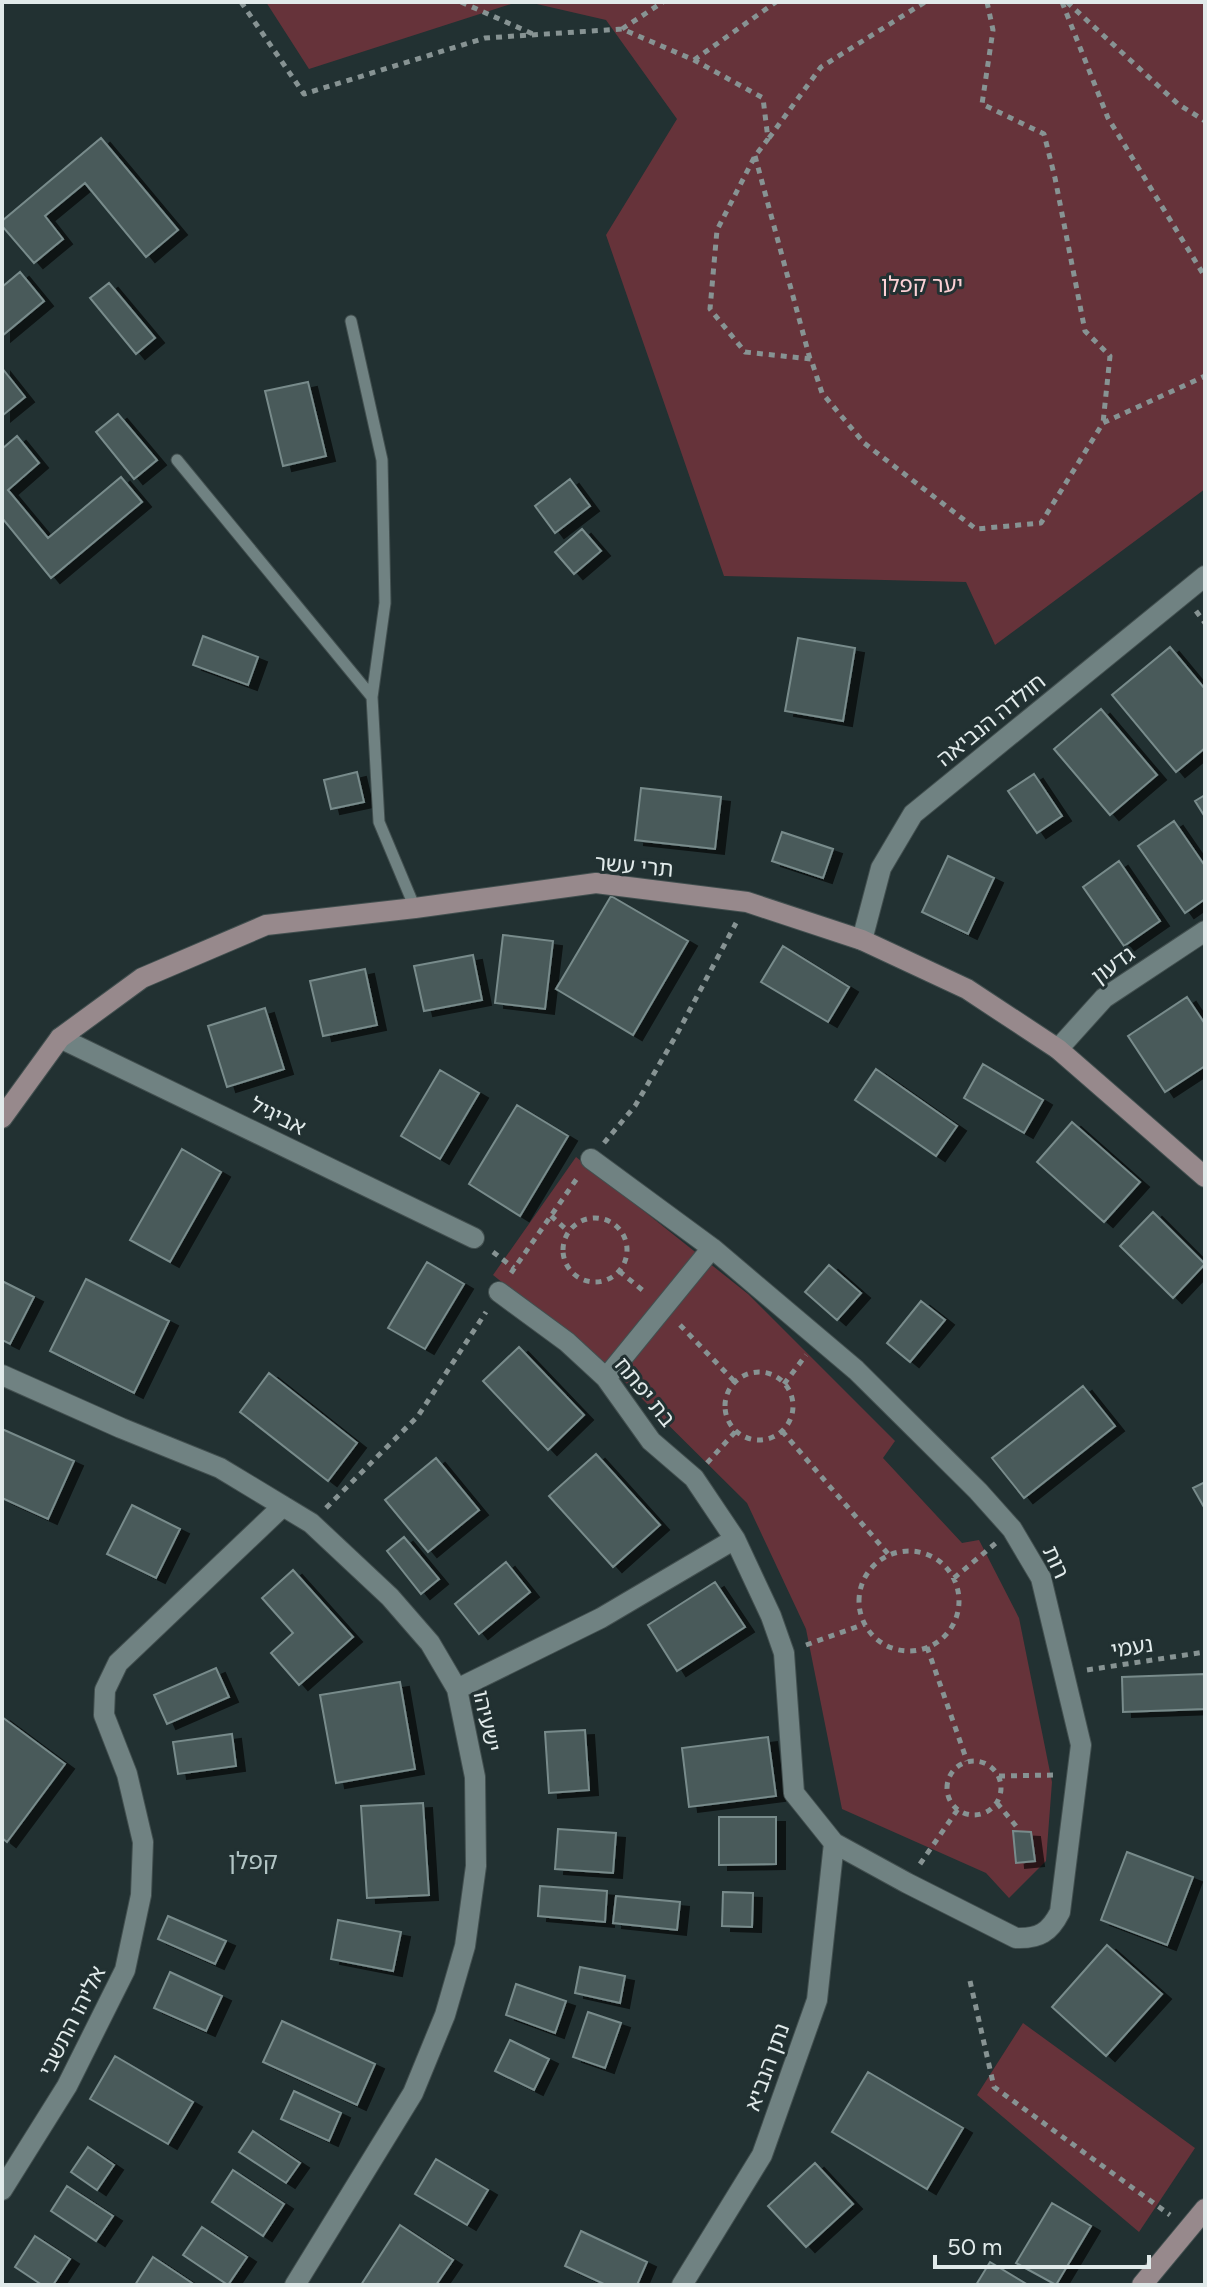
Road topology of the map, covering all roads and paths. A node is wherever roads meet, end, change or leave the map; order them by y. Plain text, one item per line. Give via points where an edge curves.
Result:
1 (241, 2) edge
2 (461, 2) edge
3 (663, 2) edge
4 (776, 2) edge
5 (925, 2) edge
6 (987, 2) edge
7 (1065, 2) edge
8 (622, 29) junction
9 (538, 36) junction
10 (694, 60) junction
11 (1205, 121) edge
12 (768, 139) junction
13 (755, 156) junction
14 (1205, 277) edge
15 (351, 321) dead end
16 (811, 359) junction
17 (1205, 376) edge
18 (1103, 423) junction
19 (177, 460) dead end
20 (1205, 576) edge
21 (372, 697) junction
22 (747, 902) junction
23 (415, 908) junction
24 (1205, 931) edge
25 (862, 940) junction
26 (60, 1038) junction
27 (1058, 1049) junction
28 (2, 1118) edge
29 (591, 1159) junction
30 (1205, 1177) edge
31 (551, 1216) junction
32 (569, 1232) junction
33 (474, 1238) dead end
34 (712, 1248) junction
35 (619, 1271) junction
36 (499, 1292) junction
37 (664, 1307) junction
38 (819, 1339) junction
39 (2, 1375) edge
40 (606, 1378) junction
41 (735, 1382) junction
42 (784, 1384) junction
43 (736, 1431) junction
44 (782, 1431) junction
45 (694, 1478) junction
46 (283, 1506) junction
47 (311, 1523) junction
48 (1012, 1529) junction
49 (735, 1539) junction
50 (889, 1555) junction
51 (954, 1578) junction
52 (865, 1624) junction
53 (927, 1647) junction
54 (1205, 1652) edge
55 (784, 1653) junction
56 (1065, 1673) junction
57 (457, 1689) junction
58 (967, 1761) junction
59 (1077, 1775) junction
60 (999, 1776) junction
61 (997, 1803) junction
62 (958, 1809) junction
63 (1016, 1826) dead end
64 (834, 1843) junction
65 (907, 1883) junction
66 (970, 1981) dead end
67 (2, 2190) edge
68 (1205, 2209) edge
69 (1190, 2229) junction
70 (295, 2285) edge
71 (682, 2285) edge
72 (1142, 2285) edge

1 - 9 path via 304,94 485,38
2 - 9 path
3 - 8 path
4 - 10 path
5 - 12 path via 821,67
6 - 18 path via 993,30 982,104 1044,134 1085,331 1110,356
7 - 11 path via 1178,104
7 - 14 path via 1108,118
8 - 9 path
8 - 10 path
10 - 12 path via 763,98
12 - 13 path
13 - 16 path
13 - 16 path via 717,230 710,309 745,352
15 - 21 lane via 382,460 385,603
16 - 18 path via 822,393 864,443 976,529 1041,523
17 - 18 path
19 - 21 lane
20 - 25 street, חולדה הנביאה via 913,814 881,868
21 - 23 lane via 379,822
22 - 23 street, תרי עשר via 596,883
22 - 25 street, תרי עשר
22 - 29 path via 635,1106
23 - 26 street, תרי עשר via 266,925 142,978
24 - 27 street, גדעון via 1104,998
25 - 27 street, תרי עשר via 967,989
26 - 28 street, תרי עשר
26 - 33 street, אביגיל
27 - 30 street, תרי עשר
29 - 31 path
29 - 34 street, רות
31 - 32 path
31 - 36 path
32 - 35 path via 564,1257 574,1275 594,1282
32 - 35 path via 589,1218 610,1221 628,1248
34 - 37 street
34 - 38 street, רות
35 - 37 path
36 - 40 street, בת יפתח
36 - 47 path via 418,1416
37 - 40 street
37 - 41 path
38 - 42 path
38 - 48 street, רות
39 - 46 street, ישעיהו via 220,1468
40 - 45 street, בת יפתח via 651,1441
41 - 42 path via 762,1372
41 - 43 path via 725,1407
42 - 44 path via 792,1411
43 - 44 path via 762,1440
43 - 45 path
44 - 50 path
45 - 49 street, בת יפתח
46 - 47 street, ישעיהו
46 - 67 street, אליהו התשבי via 118,1663 105,1690 104,1715 127,1774 143,1842 141,1895 125,1970 67,2086
47 - 57 street, ישעיהו via 400,1608 430,1643
48 - 51 path
48 - 56 street, רות via 1041,1578
49 - 55 street, בת יפתח
49 - 57 street via 601,1618
50 - 51 path via 921,1552 936,1558
50 - 52 path via 865,1577 860,1608
51 - 53 path via 957,1617 949,1631
52 - 53 path via 889,1646
52 - 55 path
53 - 58 path
54 - 56 path, נעמי
55 - 64 street, בת יפתח via 794,1793
56 - 59 street, רות via 1081,1745
57 - 70 street, ישעיהו via 475,1777 476,1866 465,1946 445,2015 413,2093
58 - 60 path via 985,1763
58 - 62 path via 948,1779 948,1796
59 - 60 path
59 - 65 street, רות via 1060,1912 1052,1928 1034,1939 1016,1938
60 - 61 path
61 - 62 path via 982,1814
61 - 63 path
62 - 65 path
64 - 65 street, רות
64 - 71 street, נתן הנביא via 817,2000 762,2155
66 - 69 path via 994,2087
68 - 69 street
69 - 72 street

